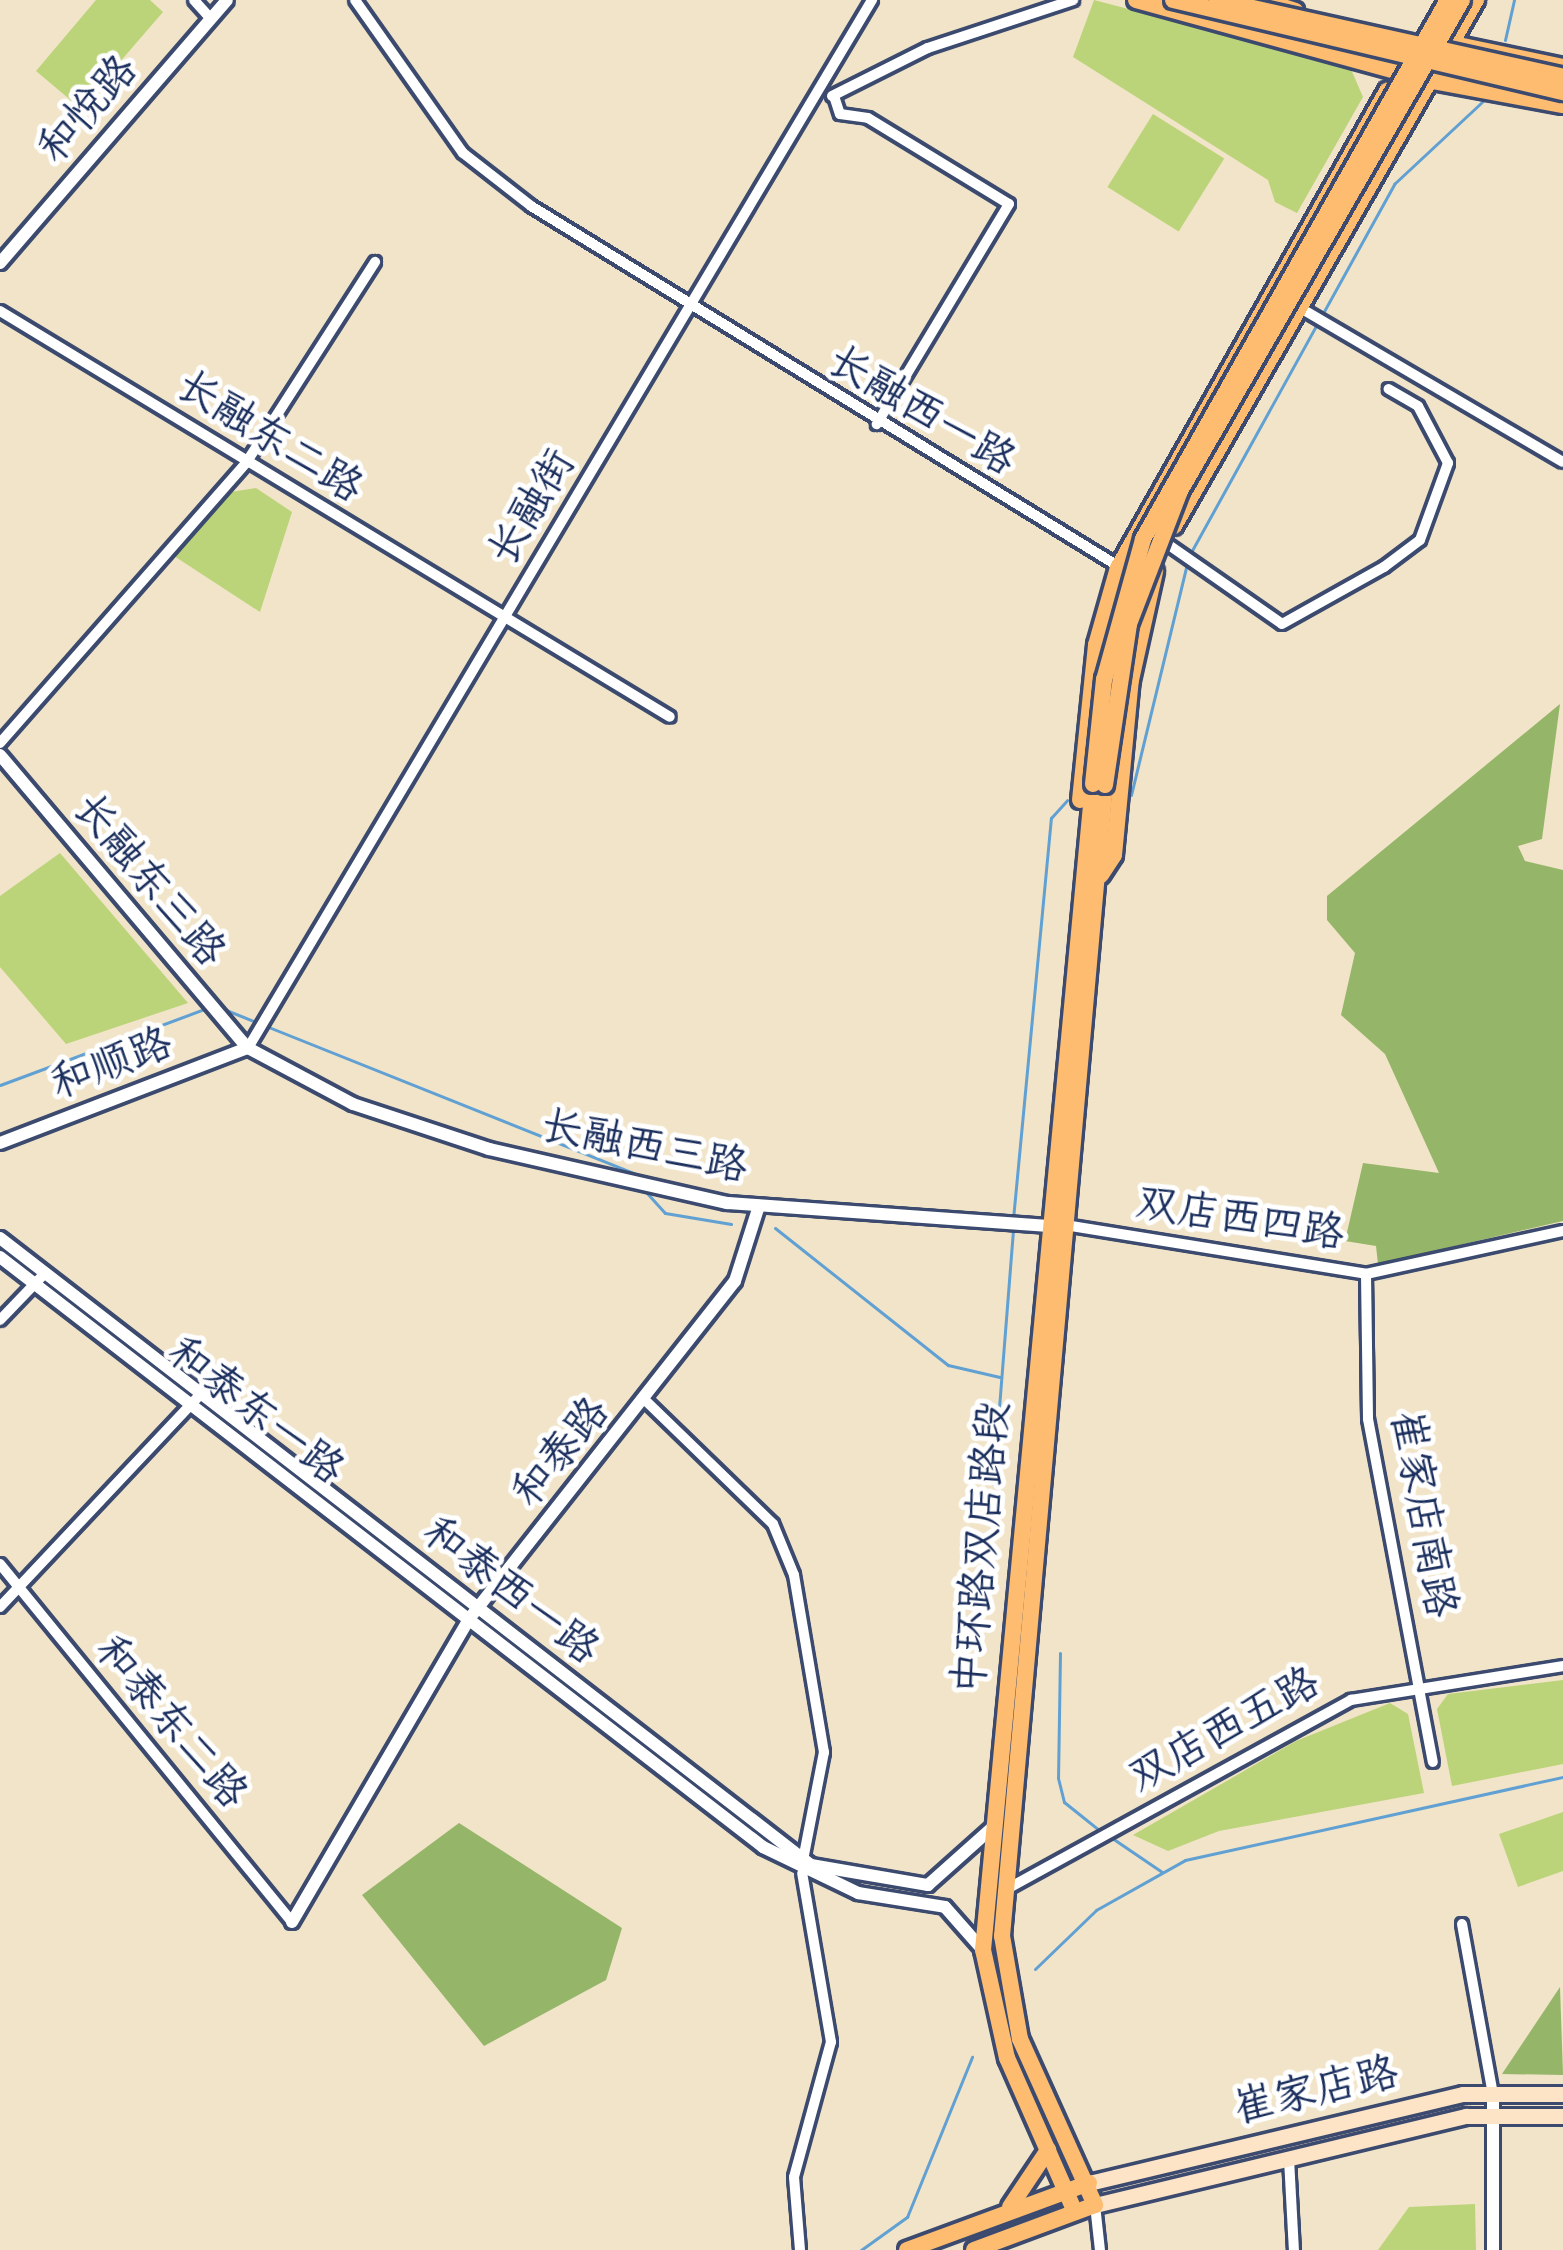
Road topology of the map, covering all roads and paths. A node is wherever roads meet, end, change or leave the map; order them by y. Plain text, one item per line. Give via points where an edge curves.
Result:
1 (194, 0) edge
2 (227, 0) edge
3 (355, 0) edge
4 (872, 0) edge
5 (1073, 0) edge
6 (1136, 0) edge
7 (1173, 0) edge
8 (1217, 0) edge
9 (1262, 0) edge
10 (1444, 0) edge
11 (1462, 0) edge
12 (1475, 0) edge
13 (211, 19) junction
14 (1420, 38) junction
15 (1453, 44) junction
16 (1563, 67) edge
17 (1398, 72) junction
18 (1563, 76) edge
19 (1432, 81) junction
20 (818, 91) junction
21 (1563, 92) edge
22 (834, 96) junction
23 (1563, 105) edge
24 (375, 262) dead end
25 (0, 263) edge
26 (1303, 309) junction
27 (0, 311) edge
28 (691, 311) junction
29 (1389, 389) dead end
30 (877, 424) junction
31 (1563, 462) edge
32 (246, 463) junction
33 (1166, 543) junction
34 (1118, 568) junction
35 (1153, 579) junction
36 (503, 620) junction
37 (670, 717) dead end
38 (0, 742) edge
39 (0, 755) edge
40 (1099, 784) junction
41 (1080, 873) junction
42 (1101, 876) junction
43 (248, 1048) junction
44 (0, 1142) edge
45 (759, 1206) junction
46 (1066, 1225) junction
47 (1046, 1226) junction
48 (1563, 1231) edge
49 (0, 1238) edge
50 (0, 1257) edge
51 (1366, 1274) junction
52 (40, 1279) junction
53 (0, 1320) edge
54 (195, 1400) junction
55 (646, 1401) junction
56 (0, 1564) edge
57 (22, 1596) junction
58 (0, 1607) edge
59 (474, 1613) junction
60 (1563, 1666) edge
61 (1419, 1687) junction
62 (1433, 1762) dead end
63 (996, 1821) junction
64 (802, 1867) junction
65 (1007, 1888) junction
66 (292, 1922) joint
67 (1462, 1924) dead end
68 (983, 1950) junction
69 (1492, 2094) junction
70 (1563, 2094) edge
71 (1493, 2116) junction
72 (1563, 2116) edge
73 (1048, 2150) junction
74 (1289, 2159) junction
75 (1089, 2183) junction
76 (1066, 2189) junction
77 (1095, 2204) junction
78 (1010, 2207) junction
79 (1075, 2212) junction
80 (800, 2250) edge
81 (907, 2250) edge
82 (974, 2250) edge
83 (1100, 2250) edge
84 (1294, 2250) edge
85 (1493, 2250) edge

1 - 13 street
2 - 13 street, 和悦路
3 - 28 street, 长融西一路 via 464,153
4 - 20 street, 长融街
5 - 22 street via 928,48
6 - 17 main road
7 - 21 main road, bridge
8 - 18 main road, bridge
9 - 14 main road
10 - 14 main road
10 - 40 main road, bridge via 1143,539 1104,680
11 - 40 main road, bridge via 1180,491 1129,624
12 - 15 main road
13 - 25 street, 和悦路
14 - 15 main road
14 - 17 main road
15 - 16 main road
15 - 19 main road
17 - 19 main road
17 - 34 main road
19 - 23 main road
19 - 26 main road
20 - 22 street
20 - 28 street, 长融街
22 - 30 street via 840,114 868,118 1010,203
24 - 32 street
26 - 31 street
26 - 33 main road
27 - 32 street, 长融东二路
28 - 30 street, 长融西一路
28 - 36 street, 长融街
29 - 33 street via 1418,406 1448,463 1420,540 1282,624 1252,613
30 - 34 street, 长融西一路
32 - 36 street, 长融东二路
32 - 38 street
33 - 35 main road
34 - 35 street, 长融西一路
34 - 41 main road via 1096,645
35 - 42 main road via 1114,855
36 - 37 street, 长融东二路
36 - 43 street, 长融街
39 - 43 street, 长融东三路
40 - 41 main road
40 - 42 main road
41 - 47 main road, 中环路双店路段
42 - 46 main road, 中环路双店路段
43 - 44 street, 和顺路
43 - 45 street, 长融西三路 via 419,1128
45 - 47 street, 长融西三路 via 999,1231
45 - 55 street, 和泰路 via 735,1281
46 - 47 street, 双店西四路
46 - 51 street, 双店西四路
46 - 65 main road, 中环路双店路段
47 - 63 main road, 中环路双店路段
48 - 51 street, 双店西四路
49 - 52 street
50 - 52 street, 和泰东一路
51 - 61 street, 崔家店南路 via 1368,1419
52 - 53 street
52 - 54 street, 和泰东一路
54 - 57 street
54 - 59 street, 和泰东一路
55 - 59 street, 和泰路
55 - 64 street via 773,1524 794,1575 824,1751
56 - 57 street, 和泰东二路
57 - 58 street
57 - 66 street, 和泰东二路
59 - 64 street, 和泰西一路
59 - 66 street, 和泰路
60 - 61 street, 双店西五路
61 - 62 street, 崔家店南路
61 - 65 street, 双店西五路 via 1351,1700
63 - 64 street, 和泰西一路 via 983,1845 928,1885
63 - 68 main road, 中环路双店路段
64 - 68 street, 和泰西一路 via 945,1907
64 - 80 street via 831,2042 794,2177
65 - 75 main road, 中环路双店路段 via 1005,1988
67 - 69 street
68 - 73 main road, 中环路双店路段 via 1006,2058
69 - 70 main road, 崔家店路
69 - 71 street
69 - 75 main road, 崔家店路
71 - 72 main road, 崔家店路
71 - 74 main road, 崔家店路
71 - 85 street
73 - 76 main road, 中环路双店路段
73 - 78 main road
74 - 77 main road, 崔家店路
74 - 84 street
75 - 76 main road
75 - 77 main road, 中环路双店路段
76 - 78 main road
76 - 79 main road, 中环路双店路段
77 - 79 main road
77 - 83 street
78 - 81 main road
79 - 82 main road

